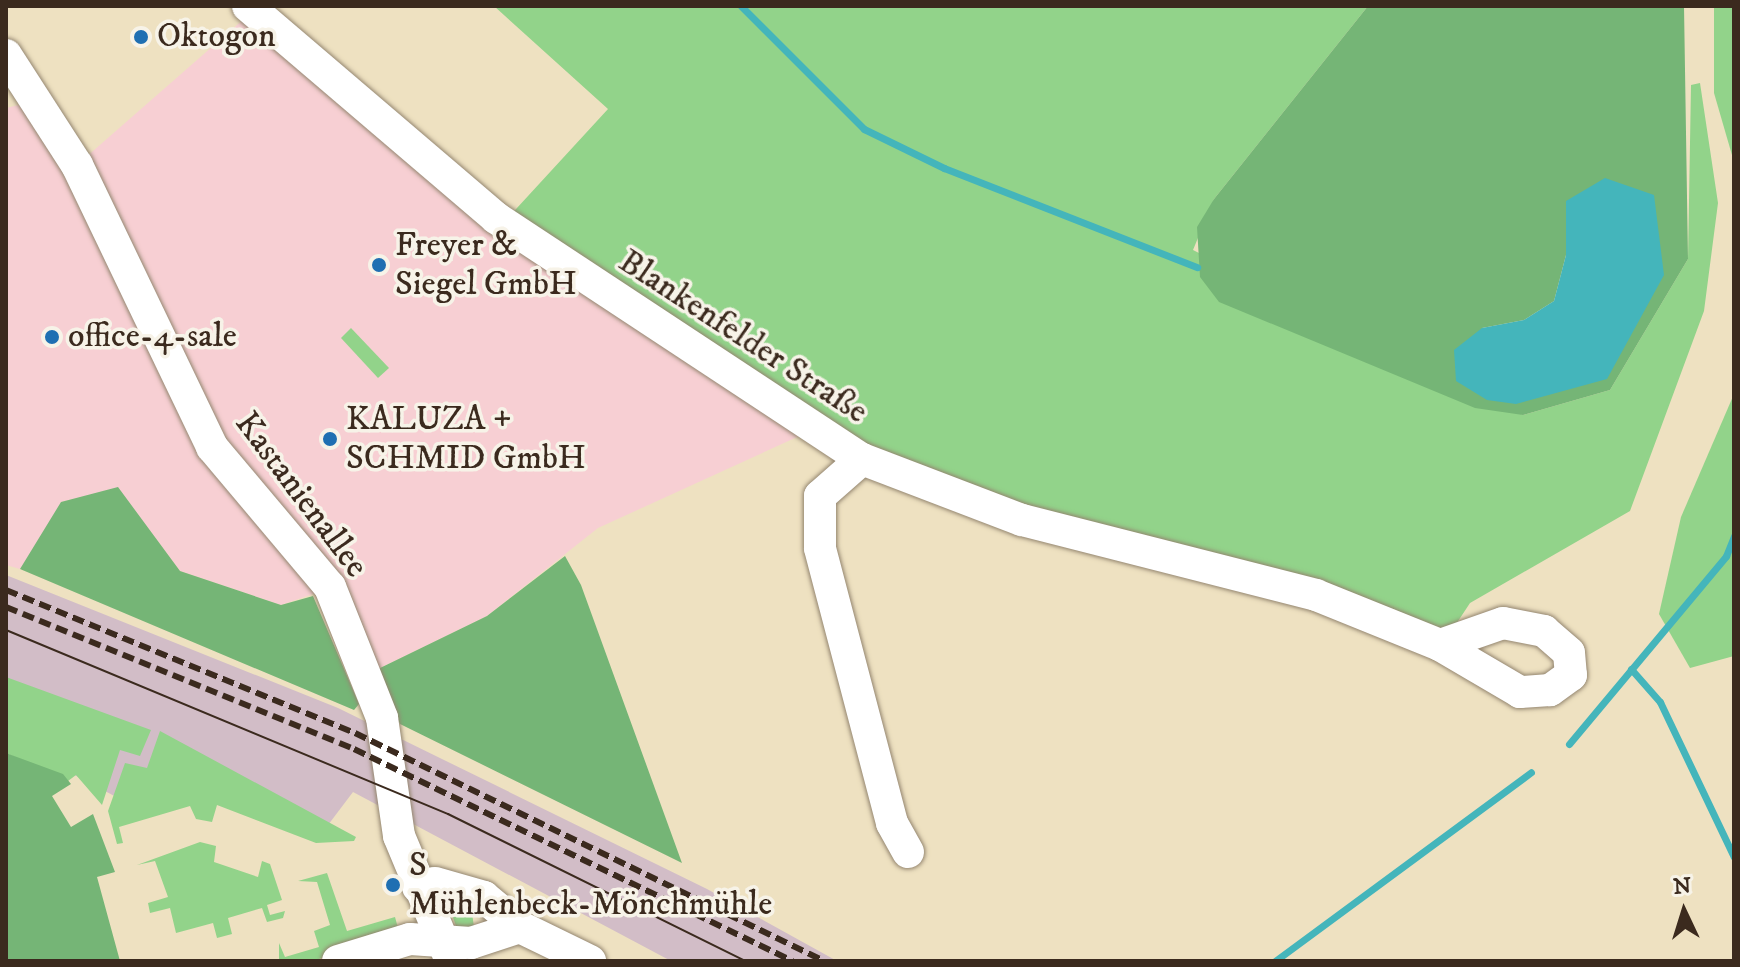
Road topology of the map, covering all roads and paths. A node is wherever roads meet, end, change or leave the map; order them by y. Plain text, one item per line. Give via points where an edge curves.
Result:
1 (248, 6) edge
2 (6, 55) edge
3 (862, 459) junction
4 (1440, 645) dead end
5 (908, 852) dead end
6 (418, 887) junction
7 (520, 927) junction
8 (446, 948) edge
9 (338, 961) edge
10 (590, 961) edge

1 - 3 street, Blankenfelder Straße via 496,218
2 - 6 street, Kastanienallee via 77,165 212,447 330,587 382,718 389,793
3 - 4 street, Blankenfelder Straße via 1022,520 1316,595
3 - 5 street, Blankenfelder Straße via 820,496 820,548 892,823
6 - 7 street via 435,883 484,897
6 - 8 street, Kastanienallee
7 - 8 street
7 - 10 street
8 - 9 street

